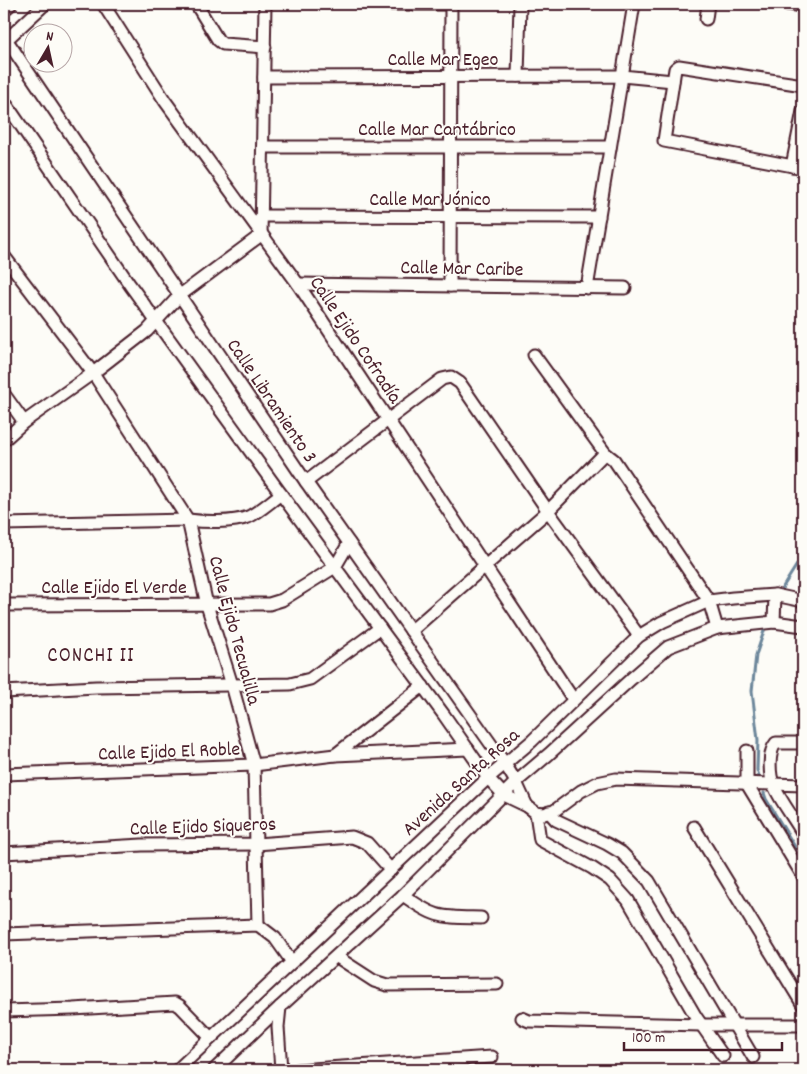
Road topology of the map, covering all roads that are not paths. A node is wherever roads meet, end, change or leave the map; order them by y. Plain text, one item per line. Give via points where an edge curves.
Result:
1 (11, 4) edge
2 (45, 4) edge
3 (103, 4) edge
4 (196, 4) edge
5 (265, 4) edge
6 (385, 4) edge
7 (451, 4) edge
8 (520, 4) edge
9 (634, 4) edge
10 (708, 4) edge
11 (787, 4) edge
12 (803, 6) edge
13 (4, 10) edge
14 (706, 19) dead end
15 (5, 39) edge
16 (265, 47) junction
17 (264, 76) junction
18 (451, 76) junction
19 (518, 76) junction
20 (622, 76) junction
21 (673, 81) junction
22 (803, 85) edge
23 (4, 100) edge
24 (803, 111) edge
25 (263, 147) junction
26 (451, 147) junction
27 (610, 147) junction
28 (797, 167) edge
29 (262, 216) junction
30 (450, 217) junction
31 (598, 217) junction
32 (262, 235) junction
33 (4, 256) edge
34 (298, 284) junction
35 (450, 286) junction
36 (587, 288) junction
37 (625, 288) dead end
38 (179, 296) junction
39 (156, 320) junction
40 (534, 354) dead end
41 (93, 373) junction
42 (4, 394) edge
43 (389, 420) junction
44 (24, 422) junction
45 (4, 440) edge
46 (605, 453) junction
47 (306, 482) junction
48 (281, 494) junction
49 (548, 511) junction
50 (188, 520) junction
51 (4, 524) edge
52 (349, 543) junction
53 (486, 566) junction
54 (335, 567) junction
55 (775, 595) junction
56 (709, 601) junction
57 (803, 601) edge
58 (207, 605) junction
59 (4, 606) edge
60 (774, 622) junction
61 (803, 626) edge
62 (380, 628) junction
63 (717, 628) junction
64 (411, 631) junction
65 (639, 636) junction
66 (232, 685) junction
67 (423, 686) junction
68 (4, 692) edge
69 (573, 699) junction
70 (803, 743) edge
71 (468, 748) junction
72 (747, 751) dead end
73 (335, 755) junction
74 (505, 764) junction
75 (254, 765) junction
76 (4, 774) edge
77 (488, 778) junction
78 (516, 782) junction
79 (747, 784) junction
80 (773, 784) junction
81 (803, 785) edge
82 (504, 795) junction
83 (526, 806) junction
84 (549, 812) junction
85 (536, 814) junction
86 (694, 827) dead end
87 (803, 834) edge
88 (256, 844) junction
89 (4, 853) edge
90 (391, 870) junction
91 (803, 876) edge
92 (403, 895) junction
93 (480, 918) dead end
94 (258, 924) junction
95 (4, 934) edge
96 (336, 956) junction
97 (292, 962) junction
98 (497, 984) dead end
99 (803, 1005) edge
100 (280, 1007) junction
101 (4, 1011) edge
102 (522, 1018) dead end
103 (702, 1025) junction
104 (733, 1025) junction
105 (803, 1025) edge
106 (211, 1038) junction
107 (723, 1056) dead end
108 (492, 1057) dead end
109 (753, 1057) dead end
110 (177, 1070) edge
111 (214, 1070) edge
112 (281, 1070) edge
113 (296, 1070) edge

1 - 13 street
2 - 15 street
3 - 32 street, Calle Ejido Cofradía via 165,101
4 - 16 street via 223,44
5 - 16 street
6 - 7 street
7 - 18 street
8 - 19 street
9 - 20 street
10 - 14 street
11 - 12 street
15 - 38 street, Calle Libramiento 3
16 - 17 street
17 - 18 street, Calle Mar Egeo
17 - 25 street
18 - 19 street, Calle Mar Egeo
18 - 26 street
19 - 20 street, Calle Mar Egeo
20 - 21 street, Calle Mar Egeo
20 - 27 street
21 - 22 street via 675,69 682,66
21 - 28 street via 664,142
23 - 39 street
24 - 28 street
25 - 26 street, Calle Mar Cantábrico
25 - 29 street
26 - 27 street, Calle Mar Cantábrico
26 - 30 street
27 - 31 street
29 - 30 street, Calle Mar Jónico
29 - 32 street
30 - 31 street, Calle Mar Jónico
30 - 35 street
31 - 36 street
32 - 34 street, Calle Ejido Cofradía
32 - 38 street
33 - 41 street, Calle Ejido Tecualilla
34 - 35 street, Calle Mar Caribe
34 - 43 street, Calle Ejido Cofradía
35 - 36 street, Calle Mar Caribe
36 - 37 street, Calle Mar Caribe
38 - 39 street
38 - 47 street, Calle Libramiento 3
39 - 41 street via 147,331
39 - 48 street
40 - 46 street
41 - 44 street
41 - 50 street, Calle Ejido Tecualilla
42 - 44 street
43 - 47 street
43 - 49 street via 442,379 451,377 460,383
43 - 53 street, Calle Ejido Cofradía
44 - 45 street
46 - 49 street
46 - 56 street via 614,460
47 - 52 street, Calle Libramiento 3
48 - 50 street via 248,518 219,522
48 - 54 street
49 - 53 street
49 - 65 street
50 - 51 street
50 - 58 street, Calle Ejido Tecualilla
52 - 54 street
52 - 64 street, Calle Libramiento 3
53 - 64 street
53 - 69 street, Calle Ejido Cofradía
54 - 58 street, Calle Ejido El Verde via 276,602
54 - 62 street
55 - 56 street, Avenida Santa Rosa
55 - 57 street, Avenida Santa Rosa
55 - 60 street
56 - 63 street
56 - 65 street, Avenida Santa Rosa
58 - 59 street, Calle Ejido El Verde
58 - 66 street, Calle Ejido Tecualilla
60 - 61 street, Avenida Santa Rosa
60 - 63 street, Avenida Santa Rosa
62 - 66 street via 310,679 290,684
62 - 67 street
63 - 78 street, Avenida Santa Rosa via 668,648
64 - 74 street, Calle Libramiento 3
65 - 69 street, Avenida Santa Rosa
66 - 68 street
66 - 75 street, Calle Ejido Tecualilla
67 - 71 street
67 - 73 street
69 - 74 street, Avenida Santa Rosa
70 - 80 street via 776,743 773,746
71 - 73 street, Calle Ejido El Roble
71 - 77 street
72 - 79 street
73 - 75 street, Calle Ejido El Roble
74 - 77 street, Avenida Santa Rosa
74 - 78 street, Calle Libramiento 3
75 - 76 street, Calle Ejido El Roble
75 - 88 street, Calle Ejido Tecualilla
77 - 82 street
77 - 90 street, Avenida Santa Rosa
78 - 82 street, Avenida Santa Rosa
78 - 83 street, Calle Libramiento 3
79 - 80 street
79 - 84 street via 616,779 597,783
79 - 91 street
80 - 81 street
80 - 87 street
82 - 83 street
82 - 92 street, Avenida Santa Rosa
83 - 85 street
84 - 85 street
84 - 104 street via 556,820 622,853 649,881
85 - 103 street via 540,840 610,880 628,900
86 - 99 street
88 - 89 street, Calle Ejido Siqueros
88 - 90 street, Calle Ejido Siqueros via 352,837 368,843
88 - 94 street, Calle Ejido Tecualilla
90 - 97 street, Avenida Santa Rosa
92 - 93 street via 434,915
92 - 96 street, Avenida Santa Rosa
94 - 95 street
94 - 97 street via 275,938
96 - 98 street via 374,981 387,985
96 - 100 street, Avenida Santa Rosa
97 - 106 street, Avenida Santa Rosa
100 - 111 street, Avenida Santa Rosa
100 - 112 street
101 - 106 street via 175,1003
102 - 103 street via 529,1021
103 - 104 street
103 - 107 street
104 - 105 street
104 - 109 street
106 - 110 street, Avenida Santa Rosa
108 - 113 street

